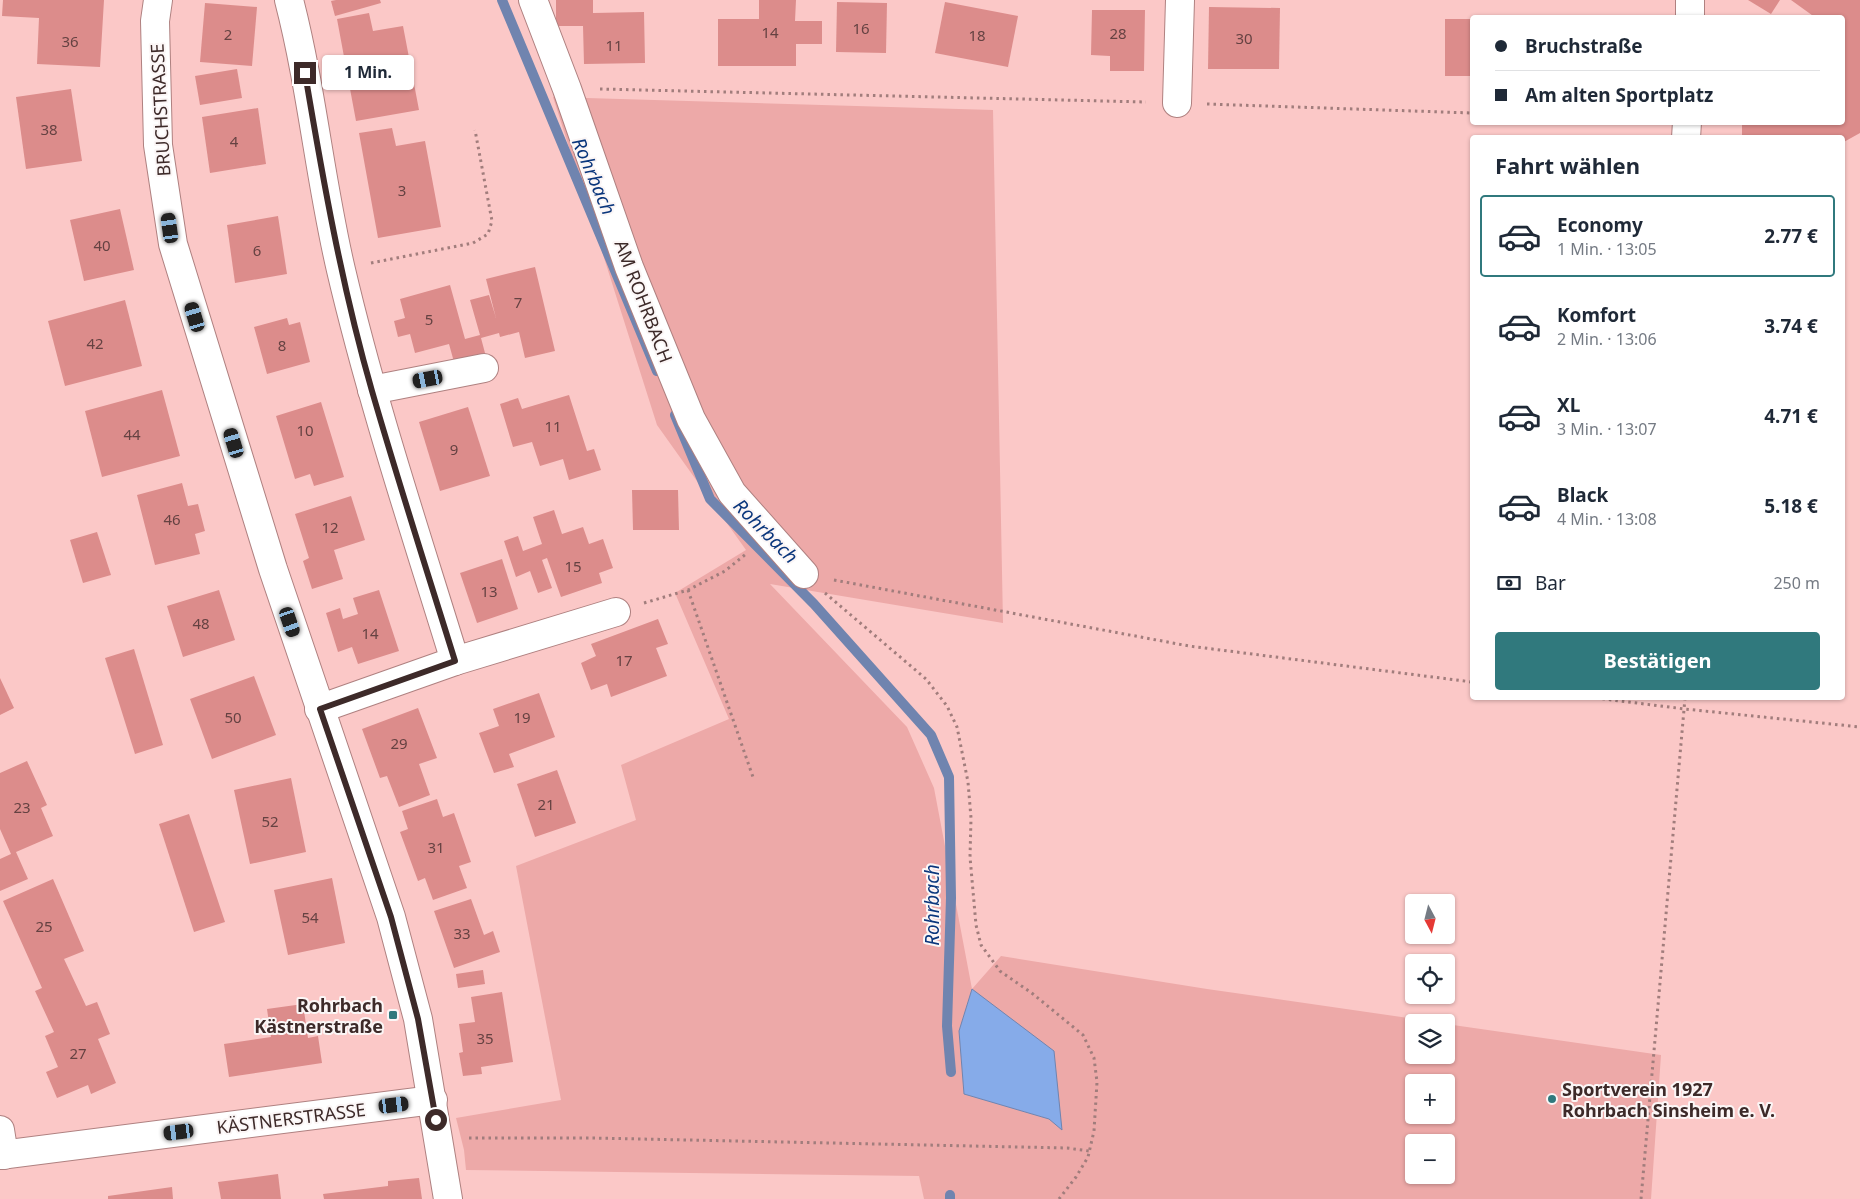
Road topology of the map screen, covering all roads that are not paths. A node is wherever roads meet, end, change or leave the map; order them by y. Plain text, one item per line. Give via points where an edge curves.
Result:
1 (158, 0) edge
2 (289, 0) edge
3 (533, 0) edge
4 (1180, 0) edge
5 (1690, 0) edge
6 (1690, 15) edge
7 (1177, 102) road end
8 (484, 368) dead end
9 (372, 390) junction
10 (804, 574) road end
11 (616, 612) road end
12 (455, 661) junction
13 (320, 709) junction
14 (433, 1100) junction
15 (1, 1147) edge
16 (448, 1199) edge

1 - 13 street, BRUCHSTRASSE via 155,21 158,145 173,244 273,569
2 - 9 street via 299,37 341,269
3 - 10 street, AM ROHRBACH via 629,267 690,419 732,493
4 - 7 street
5 - 6 street
8 - 9 street
9 - 12 street
11 - 12 street
12 - 13 street
13 - 14 street, BRUCHSTRASSE via 391,917 418,1019
14 - 15 street, KÄSTNERSTRASSE
14 - 16 street, BRUCHSTRASSE

